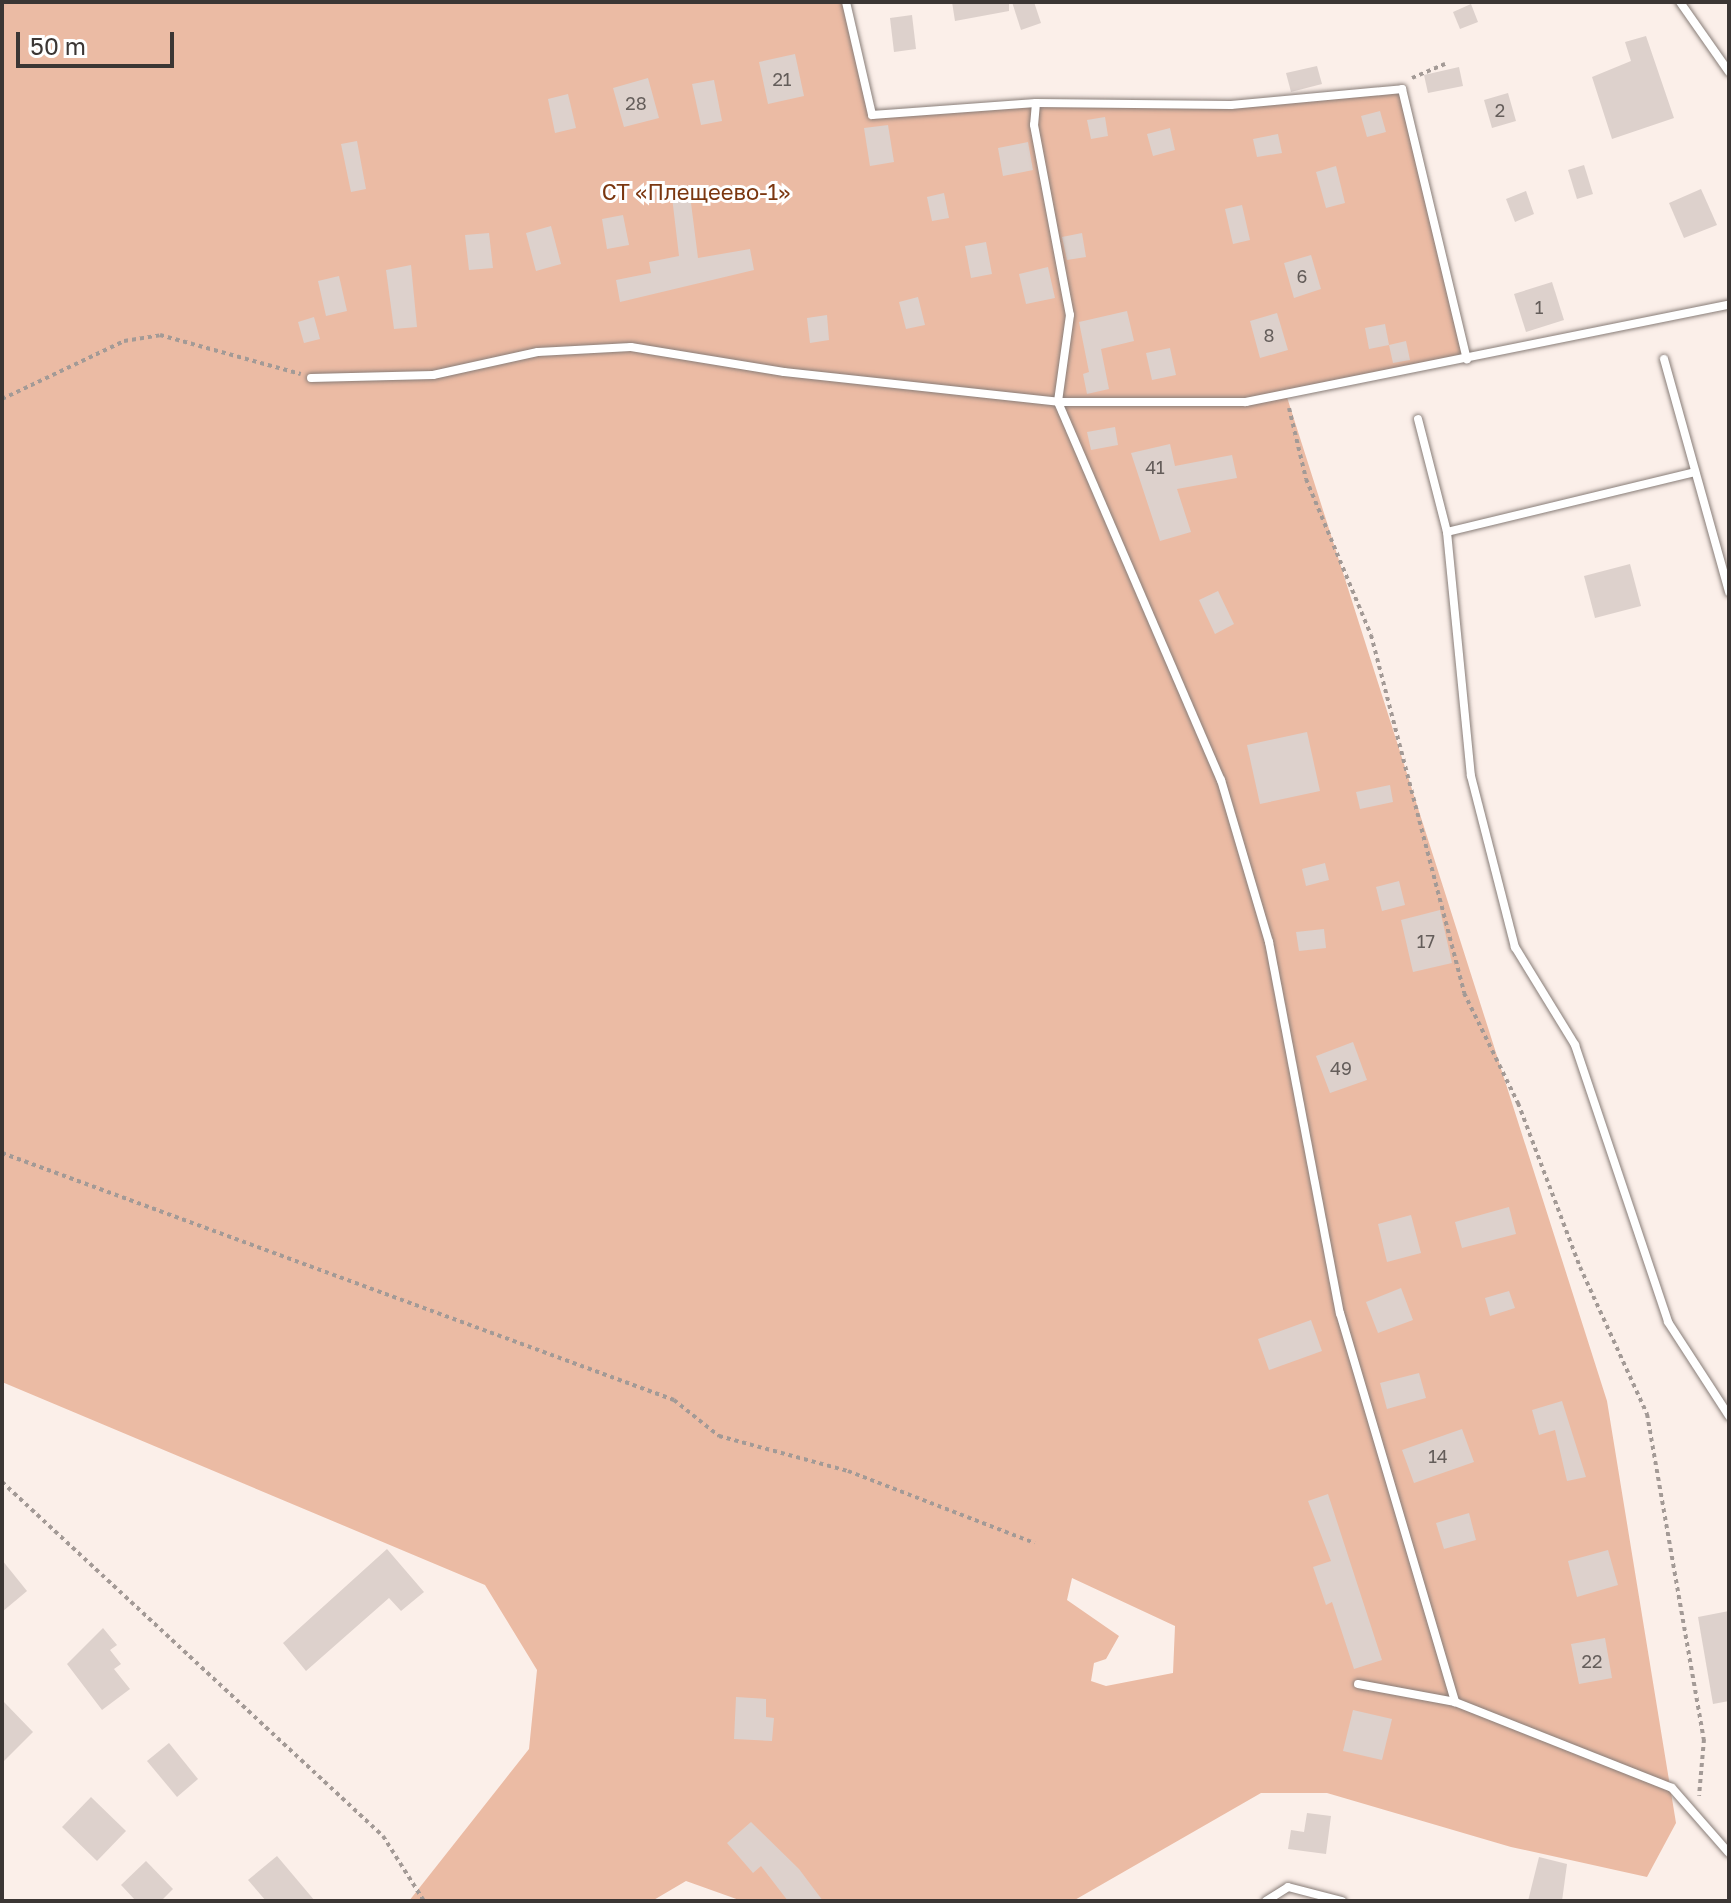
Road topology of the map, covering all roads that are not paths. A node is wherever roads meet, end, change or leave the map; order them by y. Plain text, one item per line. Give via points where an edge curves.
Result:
1 (846, 2) edge
2 (1680, 2) edge
3 (1729, 72) edge
4 (1036, 103) junction
5 (1729, 305) edge
6 (1467, 359) junction
7 (1664, 359) dead end
8 (311, 378) road end
9 (1058, 402) junction
10 (1418, 419) dead end
11 (1695, 472) junction
12 (1447, 532) junction
13 (1729, 592) edge
14 (1729, 1416) edge
15 (1358, 1684) dead end
16 (1455, 1702) junction
17 (1729, 1853) edge
18 (1266, 1901) edge
19 (1342, 1901) edge

1 - 4 lane via 872,115
2 - 3 lane
4 - 6 lane via 1231,105 1402,89
4 - 9 lane via 1034,125 1070,315
5 - 6 lane
6 - 9 lane via 1246,402
7 - 11 lane
8 - 9 lane via 433,375 538,352 631,347 784,372
9 - 16 lane via 1221,780 1269,942 1340,1313
10 - 12 lane
11 - 12 lane
11 - 13 lane
12 - 14 lane via 1471,776 1515,947 1575,1045 1668,1322
15 - 16 lane
16 - 17 lane via 1672,1788
18 - 19 lane via 1288,1887

